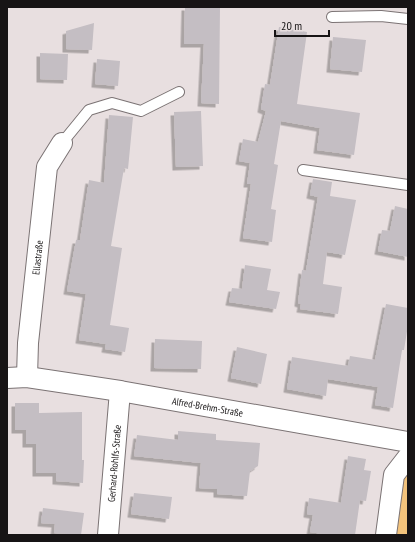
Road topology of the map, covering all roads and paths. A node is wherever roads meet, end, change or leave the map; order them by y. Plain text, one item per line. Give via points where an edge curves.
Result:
1 (332, 17) dead end
2 (408, 19) edge
3 (179, 92) dead end
4 (62, 143) joint
5 (303, 170) dead end
6 (408, 185) edge
7 (27, 377) junction
8 (7, 378) edge
9 (120, 391) junction
10 (408, 442) edge
11 (408, 457) edge
12 (108, 535) edge
13 (386, 535) edge

1 - 2 lane via 381,16
3 - 4 lane via 141,111 112,103 89,110
4 - 7 street, Ellastraße via 47,167 28,343
5 - 6 lane
7 - 8 street, Alfred-Brehm-Straße
7 - 9 street, Alfred-Brehm-Straße
9 - 10 street, Alfred-Brehm-Straße
9 - 12 street, Gerhard-Rohlfs-Straße
11 - 13 street via 394,475

